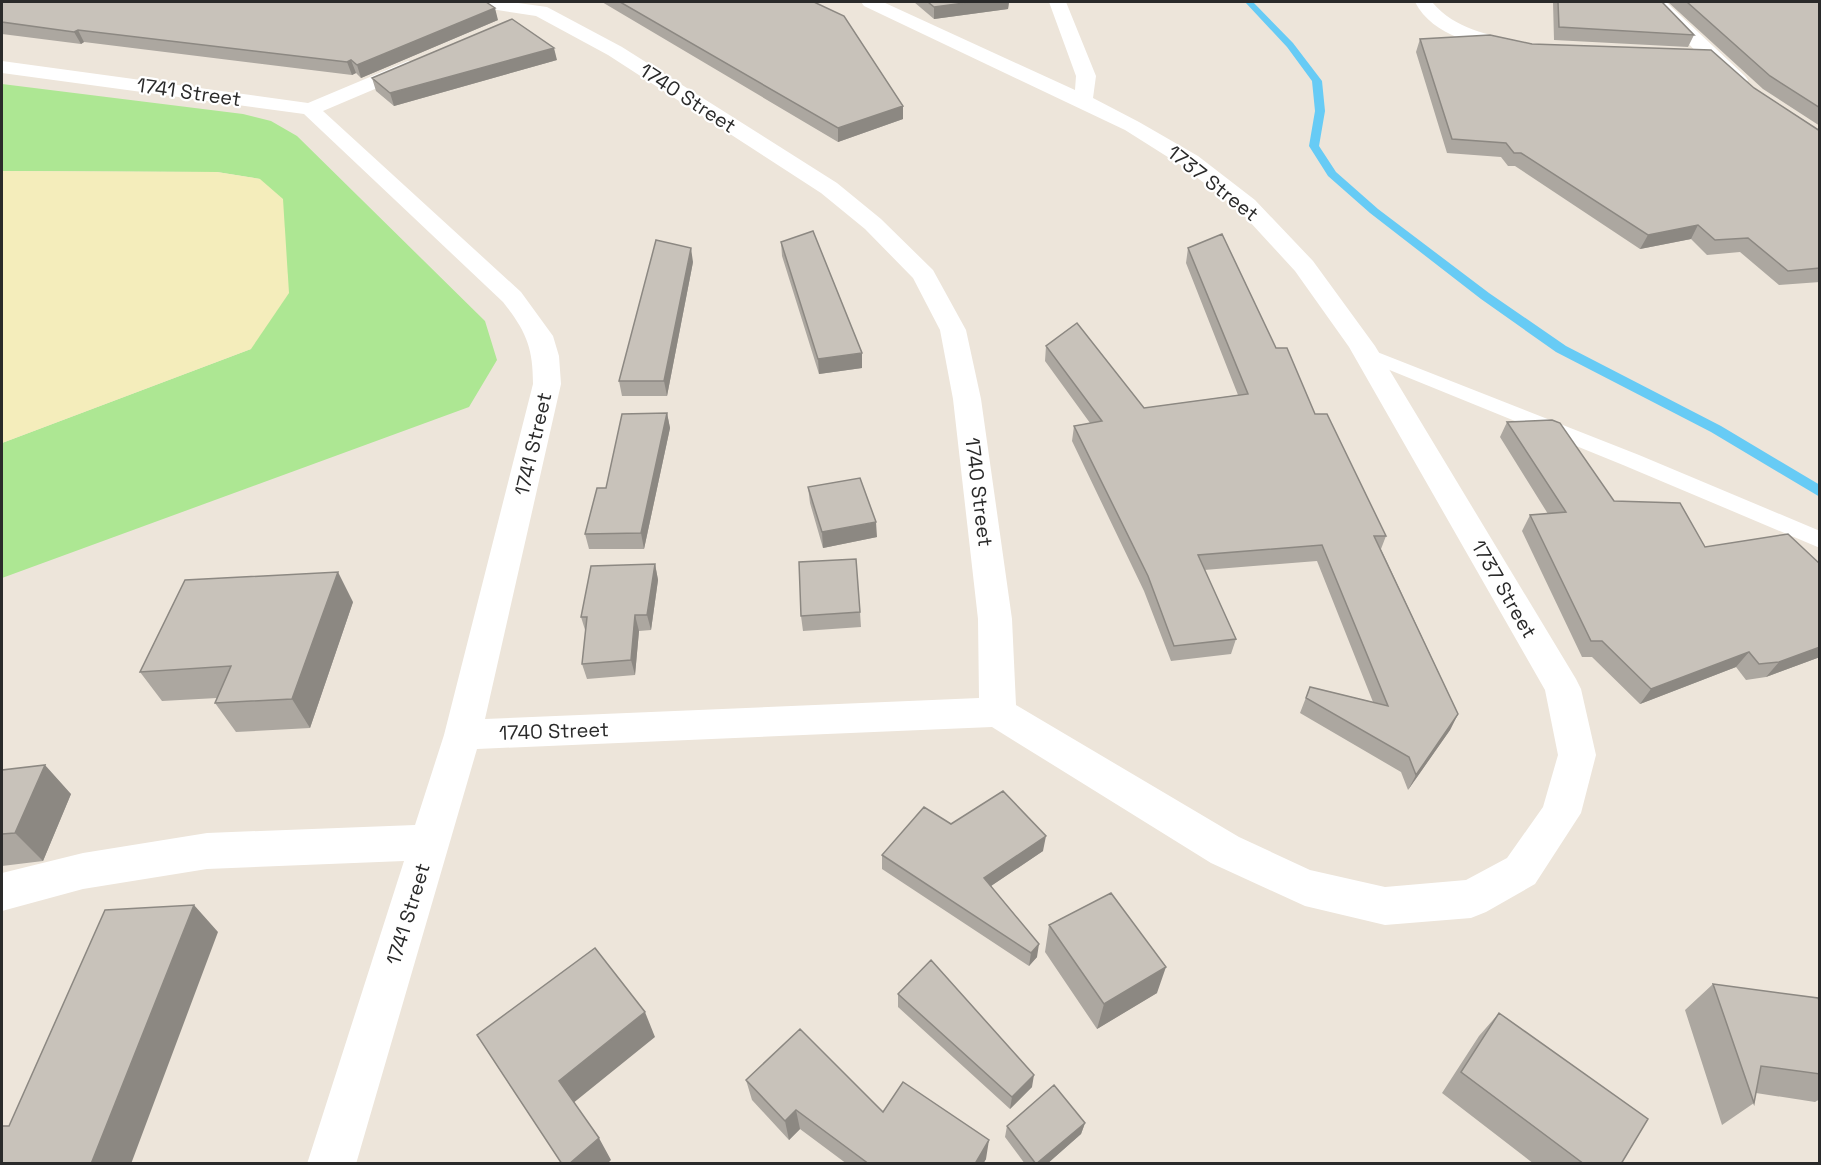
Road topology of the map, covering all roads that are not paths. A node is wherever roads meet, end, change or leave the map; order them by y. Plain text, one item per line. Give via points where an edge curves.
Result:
1 (478, 2) edge
2 (870, 2) edge
3 (1058, 2) edge
4 (1423, 2) edge
5 (1657, 2) edge
6 (552, 6) edge
7 (508, 25) edge
8 (1537, 49) edge
9 (1688, 55) edge
10 (1711, 56) junction
11 (431, 58) edge
12 (2, 67) edge
13 (1755, 95) edge
14 (1083, 101) junction
15 (309, 109) junction
16 (1367, 354) junction
17 (1820, 540) edge
18 (998, 712) junction
19 (463, 735) junction
20 (430, 842) junction
21 (2, 892) edge
22 (331, 1164) edge

1 - 6 street, 1740 Street
2 - 14 street, 1737 Street
3 - 14 street via 1086,76
4 - 8 street via 1447,26 1472,37
5 - 10 street
6 - 7 street
6 - 18 street, 1740 Street via 615,51 829,188 873,224 924,275 953,330 967,399 995,619
9 - 10 street
10 - 13 street
11 - 15 street
12 - 15 street, 1741 Street
14 - 16 street, 1737 Street via 1190,161 1247,205 1304,266
15 - 19 street, 1741 Street via 512,297 540,332 547,360 547,384
16 - 17 lane
16 - 18 street, 1737 Street via 1563,689 1577,755 1561,813 1521,871 1471,899 1385,906 1305,887 1225,850
18 - 19 street, 1740 Street
19 - 20 street, 1741 Street
20 - 21 street via 207,850 83,871
20 - 22 street, 1741 Street

